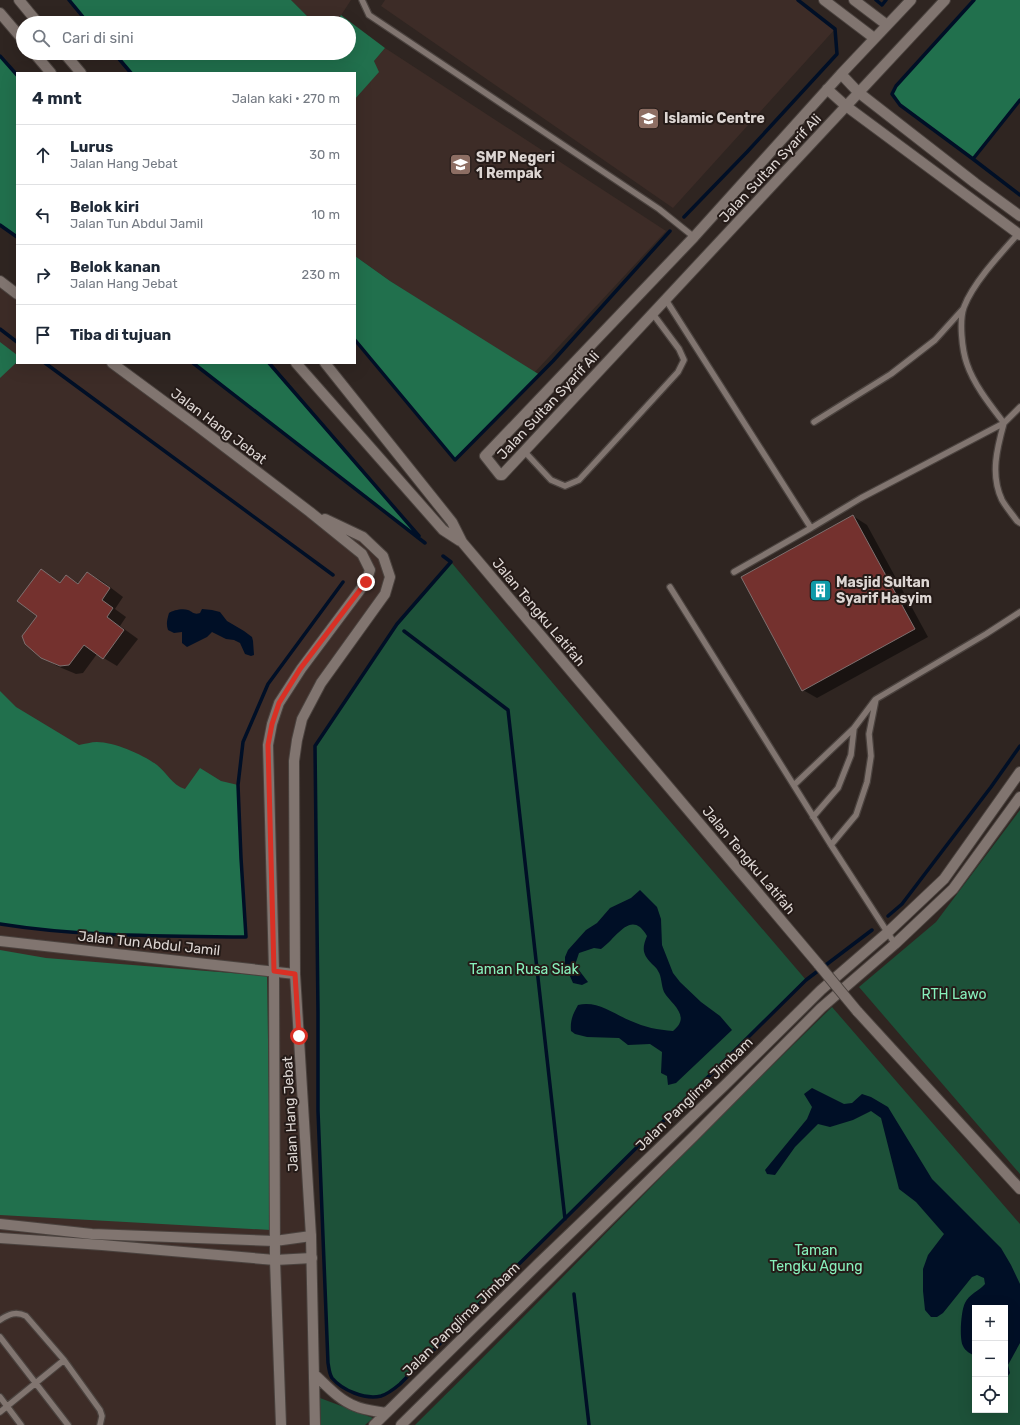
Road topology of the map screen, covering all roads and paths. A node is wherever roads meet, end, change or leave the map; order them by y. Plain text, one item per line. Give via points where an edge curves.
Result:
1 (19, 0) edge
2 (362, 0) edge
3 (824, 0) edge
4 (854, 0) edge
5 (911, 0) edge
6 (945, 0) edge
7 (0, 13) edge
8 (32, 16) edge
9 (887, 26) junction
10 (16, 32) edge
11 (874, 38) junction
12 (40, 60) edge
13 (70, 60) edge
14 (50, 72) edge
15 (80, 72) edge
16 (841, 74) junction
17 (827, 89) junction
18 (858, 92) junction
19 (846, 106) junction
20 (1020, 216) edge
21 (1019, 233) edge
22 (694, 237) junction
23 (0, 281) edge
24 (16, 293) edge
25 (666, 300) junction
26 (964, 308) junction
27 (653, 314) junction
28 (113, 364) edge
29 (297, 364) edge
30 (325, 364) edge
31 (1020, 407) edge
32 (814, 422) dead end
33 (1004, 423) junction
34 (524, 451) junction
35 (310, 512) junction
36 (1020, 523) edge
37 (811, 528) junction
38 (462, 542) junction
39 (734, 572) dead end
40 (670, 587) dead end
41 (1020, 612) edge
42 (876, 699) junction
43 (854, 728) junction
44 (1020, 772) edge
45 (794, 785) junction
46 (1020, 797) edge
47 (814, 817) junction
48 (831, 845) junction
49 (888, 932) junction
50 (0, 941) edge
51 (896, 944) junction
52 (274, 971) junction
53 (295, 974) junction
54 (1020, 1190) edge
55 (0, 1224) edge
56 (311, 1236) junction
57 (0, 1238) edge
58 (275, 1241) junction
59 (312, 1258) junction
60 (275, 1260) junction
61 (0, 1320) edge
62 (0, 1337) edge
63 (64, 1360) junction
64 (315, 1375) junction
65 (35, 1383) junction
66 (0, 1397) edge
67 (7, 1406) junction
68 (0, 1412) edge
69 (386, 1413) junction
70 (21, 1425) edge
71 (68, 1425) edge
72 (100, 1425) edge
73 (281, 1425) edge
74 (315, 1425) edge
75 (374, 1425) edge
76 (401, 1425) edge

1 - 8 street
2 - 22 lane via 370,15 659,209
3 - 11 street
4 - 9 street
5 - 9 street, Jalan Sultan Syarif Ali
6 - 18 street, Jalan Sultan Syarif Ali
7 - 10 street
9 - 11 street, Jalan Sultan Syarif Ali
11 - 16 street, Jalan Sultan Syarif Ali
12 - 14 street
13 - 15 street
16 - 17 street, Jalan Sultan Syarif Ali
16 - 18 street
17 - 19 street
17 - 22 street, Jalan Sultan Syarif Ali
18 - 19 street, Jalan Sultan Syarif Ali
18 - 20 street
19 - 21 street
19 - 25 street, Jalan Sultan Syarif Ali
21 - 26 lane via 968,297
22 - 34 street, Jalan Sultan Syarif Ali via 484,456 501,475
23 - 24 street
25 - 27 street, Jalan Sultan Syarif Ali
25 - 37 lane
26 - 32 lane via 935,340 891,374
26 - 33 lane via 962,330 967,364 979,387
27 - 34 street, Jalan Sultan Syarif Ali
27 - 34 lane via 679,349 684,360 678,372 579,480 565,486 551,480
28 - 35 street, Jalan Hang Jebat
29 - 38 street, Jalan Tengku Latifah via 444,530
30 - 38 street, Jalan Tengku Latifah via 452,522
31 - 33 lane
33 - 36 lane via 997,448 995,474 1002,499
33 - 37 lane via 860,498
35 - 52 street, Jalan Hang Jebat via 362,554 370,570 366,582 300,669 279,703 272,724 268,745
35 - 53 street, Jalan Hang Jebat via 363,537 383,556 390,577 385,594 321,683 302,719 294,761
37 - 39 lane
38 - 54 street, Jalan Tengku Latifah, bridge via 856,1011
40 - 45 lane
41 - 42 lane
42 - 43 lane
42 - 48 lane via 869,734 871,756 867,782 856,815
43 - 45 lane
43 - 47 lane via 850,755 838,788
44 - 49 street, Jalan Panglima Jimbam via 944,878
45 - 47 lane
46 - 51 street, Jalan Panglima Jimbam via 953,889
47 - 48 lane
48 - 49 lane
49 - 51 lane
49 - 69 street, Jalan Panglima Jimbam via 821,990
50 - 52 street, Jalan Tun Abdul Jamil
51 - 76 street, Jalan Panglima Jimbam via 821,1008
52 - 53 street, Jalan Tun Abdul Jamil
52 - 58 street, Jalan Hang Jebat
53 - 56 street, Jalan Hang Jebat
55 - 58 street via 92,1234
56 - 58 street
56 - 59 street, Jalan Hang Jebat
57 - 60 street
58 - 60 street, Jalan Hang Jebat
59 - 60 street
59 - 64 street, Jalan Hang Jebat
60 - 73 street, Jalan Hang Jebat
61 - 63 lane via 11,1314 26,1316
62 - 65 lane
63 - 65 lane
63 - 72 lane via 100,1410
64 - 69 street via 335,1394 354,1406
64 - 74 street, Jalan Hang Jebat
65 - 67 lane
65 - 71 lane
66 - 67 lane
67 - 68 lane
67 - 70 lane
69 - 75 street, Jalan Panglima Jimbam

